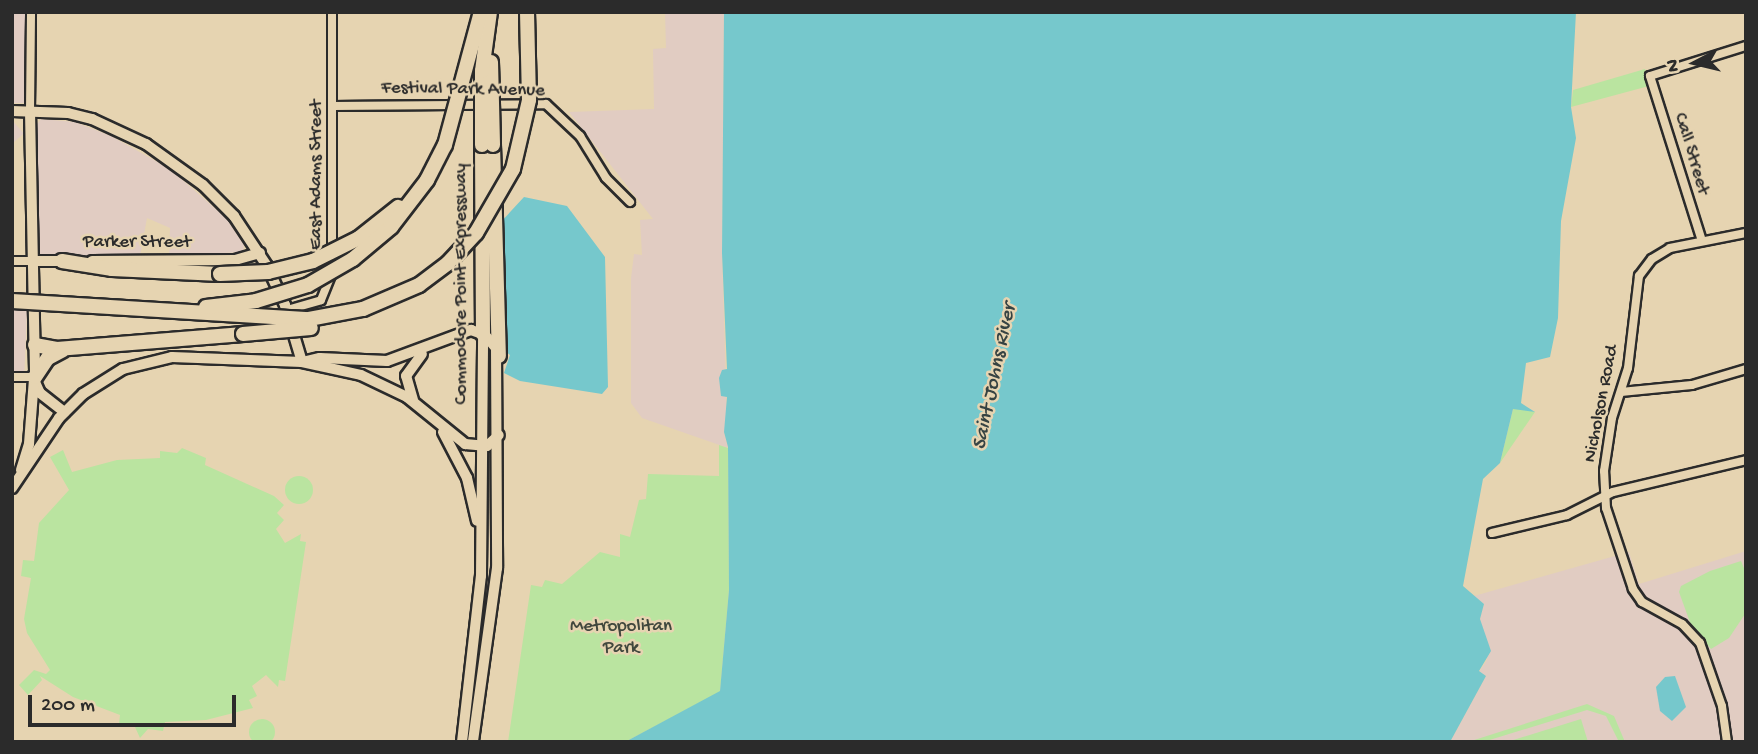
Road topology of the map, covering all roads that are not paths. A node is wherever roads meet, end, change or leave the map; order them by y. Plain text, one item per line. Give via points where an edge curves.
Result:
1 (31, 12) edge
2 (332, 12) edge
3 (481, 12) edge
4 (490, 12) edge
5 (499, 12) edge
6 (527, 12) edge
7 (1746, 46) edge
8 (333, 106) junction
9 (12, 111) edge
10 (30, 111) junction
11 (449, 135) junction
12 (487, 145) junction
13 (630, 202) dead end
14 (1746, 233) edge
15 (1702, 241) junction
16 (260, 253) junction
17 (12, 261) edge
18 (31, 261) junction
19 (62, 261) junction
20 (432, 277) junction
21 (12, 295) edge
22 (12, 302) edge
23 (287, 310) junction
24 (483, 334) junction
25 (35, 345) junction
26 (429, 347) junction
27 (72, 348) junction
28 (499, 356) junction
29 (302, 362) junction
30 (1746, 369) edge
31 (12, 377) edge
32 (35, 377) junction
33 (1621, 392) junction
34 (414, 401) junction
35 (64, 412) junction
36 (438, 424) junction
37 (499, 435) junction
38 (481, 446) junction
39 (1746, 460) edge
40 (13, 485) edge
41 (1605, 496) junction
42 (1492, 533) dead end
43 (482, 556) junction
44 (462, 742) edge
45 (473, 742) edge
46 (1727, 742) edge

1 - 10 street
2 - 8 street, East Adams Street
3 - 11 highway, bridge
4 - 12 highway, Commodore Point Expressway, bridge via 481,84
5 - 12 highway, Commodore Point Expressway, bridge
6 - 20 highway, bridge via 529,100 516,162 487,218
7 - 15 street, Call Street via 1650,76
8 - 13 street, Festival Park Avenue via 546,104 580,136 606,178
8 - 23 street, East Adams Street via 330,284 321,300
9 - 10 street
10 - 16 street via 92,119 172,160 225,206
10 - 18 street
11 - 19 highway, bridge via 409,195 359,238 294,267 220,274 112,269
11 - 21 highway, bridge via 427,180 391,227 346,264 301,288 212,307
12 - 24 highway, Commodore Point Expressway
12 - 28 highway, Commodore Point Expressway
14 - 15 street, Nicholson Road
15 - 33 street, Nicholson Road via 1656,255 1639,276
16 - 19 street, Parker Street via 235,260
16 - 23 street
17 - 18 street, Parker Street
18 - 19 street, Parker Street
18 - 25 street
20 - 22 highway, bridge via 370,307 309,319
20 - 27 highway, bridge via 400,301 361,318 243,334
23 - 29 street
24 - 26 street via 468,330
24 - 28 street
24 - 38 street, Commodore Point Expressway
25 - 27 highway
25 - 32 street
26 - 29 street via 381,362 320,358
26 - 34 street via 407,373
27 - 32 highway via 48,358
28 - 37 street, Commodore Point Expressway
29 - 34 street via 372,378
29 - 35 street via 180,356 148,361 99,382
30 - 33 street via 1692,386
31 - 32 street
32 - 35 street via 38,391
32 - 40 street via 28,452
33 - 41 street, Nicholson Road via 1608,440
34 - 36 street
35 - 40 street
36 - 38 street via 465,444
36 - 43 street via 469,482
37 - 38 street via 492,444
37 - 45 street, Commodore Point Expressway via 492,630
38 - 43 street, Commodore Point Expressway
39 - 41 street
41 - 42 street via 1549,521
41 - 46 street, Nicholson Road via 1637,595 1650,608 1688,629 1704,651 1726,717
43 - 44 street

